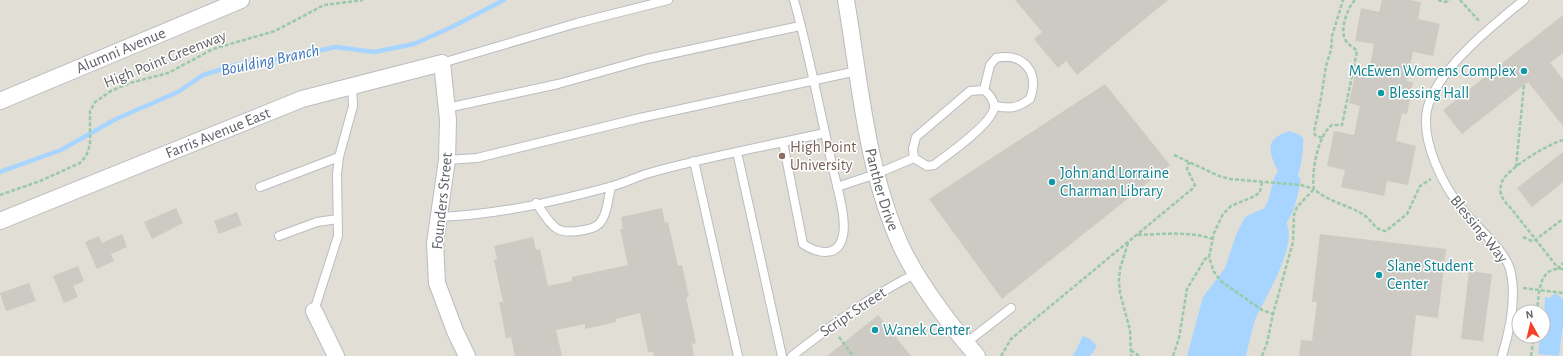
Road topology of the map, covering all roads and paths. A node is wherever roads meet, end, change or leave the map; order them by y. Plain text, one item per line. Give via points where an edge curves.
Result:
1 (241, 0) edge
2 (363, 0) edge
3 (668, 0) edge
4 (794, 0) edge
5 (846, 0) edge
6 (1343, 0) edge
7 (1354, 0) edge
8 (1438, 0) edge
9 (1450, 0) edge
10 (1460, 0) edge
11 (1524, 0) edge
12 (800, 26) junction
13 (1487, 30) junction
14 (442, 63) junction
15 (856, 71) junction
16 (813, 80) junction
17 (352, 85) junction
18 (1524, 85) dead end
19 (984, 90) junction
20 (0, 101) edge
21 (995, 106) junction
22 (447, 108) junction
23 (825, 133) junction
24 (1322, 138) junction
25 (1563, 140) edge
26 (783, 142) junction
27 (737, 152) junction
28 (1174, 155) dead end
29 (340, 157) junction
30 (914, 158) junction
31 (447, 160) junction
32 (694, 161) junction
33 (1189, 162) junction
34 (1516, 167) junction
35 (876, 174) junction
36 (1440, 174) junction
37 (1262, 182) junction
38 (260, 187) dead end
39 (611, 187) junction
40 (837, 187) junction
41 (1314, 189) junction
42 (0, 195) edge
43 (536, 203) junction
44 (438, 217) junction
45 (338, 219) junction
46 (1563, 219) edge
47 (0, 222) edge
48 (1137, 235) junction
49 (279, 236) dead end
50 (1523, 237) dead end
51 (1213, 239) junction
52 (1535, 240) junction
53 (1128, 242) junction
54 (1209, 257) junction
55 (1563, 263) edge
56 (1558, 268) junction
57 (1563, 268) edge
58 (917, 274) junction
59 (1539, 290) junction
60 (1563, 293) edge
61 (1537, 304) edge
62 (1011, 308) dead end
63 (314, 311) joint
64 (1273, 314) junction
65 (840, 337) dead end
66 (966, 343) junction
67 (1533, 344) edge
68 (1131, 350) junction
69 (336, 356) edge
70 (467, 356) edge
71 (738, 356) edge
72 (782, 356) edge
73 (792, 356) edge
74 (853, 356) edge
75 (977, 356) edge
76 (1001, 356) edge
77 (1131, 356) edge
78 (1139, 356) edge
79 (1173, 356) edge
80 (1262, 356) edge
81 (1502, 356) edge
82 (1532, 356) edge

1 - 20 street, Alumni Avenue
2 - 42 path, High Point Greenway via 324,5 275,31 213,49 168,73 111,91 95,102 90,111 90,145 80,163
3 - 14 lane via 577,23
4 - 12 lane
5 - 15 street, Panther Drive
6 - 24 path via 1332,36 1314,132
7 - 24 path via 1349,6 1344,39 1357,52 1342,125 1332,125 1326,129
8 - 9 path
10 - 13 path
11 - 13 lane, Blessing Way
12 - 16 lane
12 - 22 lane via 647,59 558,84
13 - 36 lane, Blessing Way via 1448,71 1428,106 1426,124
14 - 17 street, Farris Avenue East
14 - 22 street, Founders Street
15 - 16 lane
15 - 35 street, Panther Drive
16 - 23 lane
16 - 31 lane via 640,118 477,158
17 - 29 lane via 353,106
17 - 47 street, Farris Avenue East via 302,99
18 - 34 path
19 - 21 lane via 991,96
19 - 21 lane via 990,65 996,58 1013,57 1022,61 1030,70 1034,81 1030,99 1018,107
19 - 30 lane via 970,91 916,137
21 - 30 lane via 992,116 983,126 934,165 927,166
22 - 31 street, Founders Street
23 - 26 lane
23 - 40 lane
24 - 41 path via 1313,176
25 - 34 path via 1543,149
26 - 27 lane
26 - 40 lane via 800,235 803,244 811,250 823,253 832,251 840,245 844,234 844,221
27 - 32 lane
27 - 72 lane
28 - 33 path
29 - 38 lane
29 - 45 lane via 337,174
30 - 35 lane
31 - 44 street, Founders Street
32 - 39 lane via 645,174
32 - 71 lane
33 - 37 path via 1219,176
33 - 48 path via 1187,169 1195,185
34 - 52 path via 1502,181 1501,195
35 - 40 lane
35 - 58 street, Panther Drive via 901,246
36 - 41 path via 1424,182 1407,214 1386,231 1374,227 1365,215
36 - 81 lane, Blessing Way via 1456,203 1504,256 1510,268 1512,305 1507,342
37 - 41 path via 1301,185
37 - 51 path via 1260,192 1231,206 1223,214
39 - 43 lane
39 - 43 lane via 603,219 598,226 588,230 560,232
41 - 64 path via 1297,207 1294,215 1293,242
43 - 44 lane via 482,214
44 - 70 street, Founders Street via 435,243 437,283
45 - 49 lane via 317,222
45 - 63 lane via 338,236
46 - 52 path
48 - 51 path via 1176,233
48 - 53 path
50 - 52 path
51 - 54 path
52 - 56 path
53 - 68 path via 1119,281 1130,330
53 - 76 path via 1024,328 1011,340
54 - 64 path via 1216,276 1262,310
54 - 79 path via 1205,259 1188,289 1181,333
55 - 56 path
56 - 57 path
56 - 59 path via 1547,272 1542,278
58 - 66 street, Panther Drive via 941,312
58 - 73 lane, Script Street via 847,314
59 - 60 path
59 - 61 path
62 - 66 lane
63 - 69 street
64 - 80 path
65 - 74 path
66 - 75 street, Panther Drive
67 - 82 path
68 - 77 path
68 - 78 path

